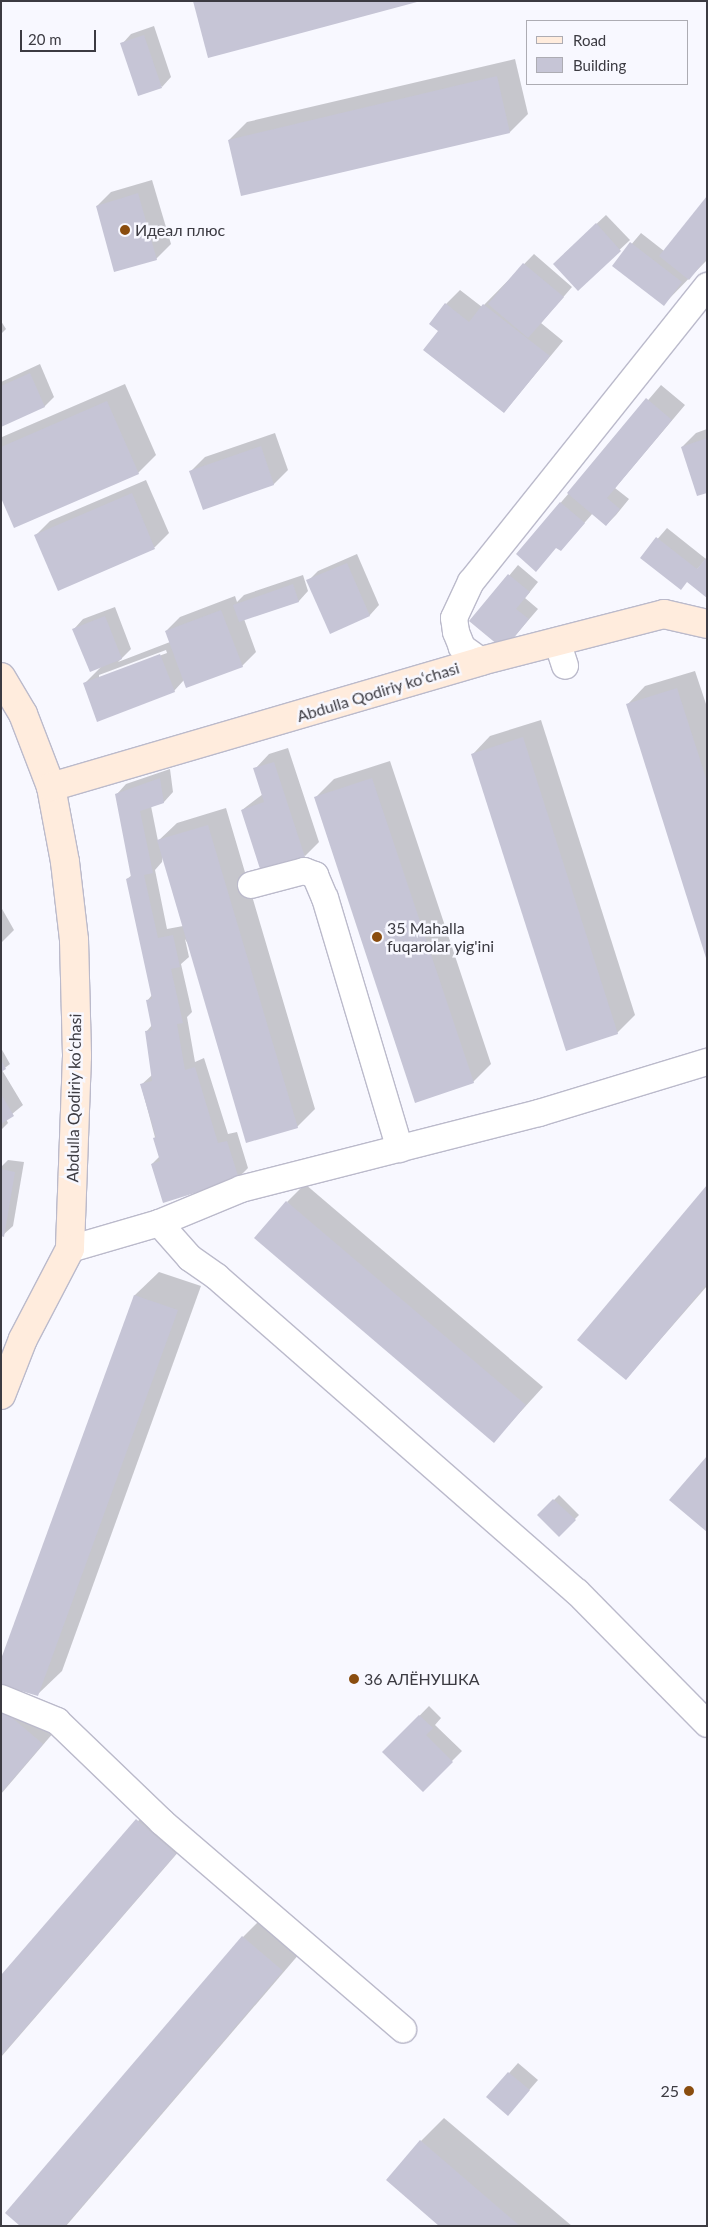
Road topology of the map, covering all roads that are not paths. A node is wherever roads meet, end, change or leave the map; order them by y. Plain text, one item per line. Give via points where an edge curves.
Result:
1 (707, 286) edge
2 (707, 624) edge
3 (481, 661) junction
4 (1, 677) edge
5 (51, 787) junction
6 (251, 885) dead end
7 (707, 1062) edge
8 (400, 1148) junction
9 (159, 1223) junction
10 (70, 1249) junction
11 (1, 1395) edge
12 (1, 1698) edge
13 (707, 1724) edge
14 (403, 2028) dead end

1 - 3 street via 471,582 454,618 462,647
2 - 3 street, Abdulla Qodiriy koʻchasi via 664,614 561,654
3 - 5 street, Abdulla Qodiriy koʻchasi
4 - 5 street, Abdulla Qodiriy koʻchasi via 23,714
5 - 10 street, Abdulla Qodiriy koʻchasi via 65,862 74,940 78,1056
6 - 8 street via 304,871 315,875 325,898
7 - 8 street via 539,1113
8 - 9 street via 241,1189
9 - 10 street
9 - 13 street via 190,1258 217,1278 577,1592
10 - 11 street, Abdulla Qodiriy koʻchasi via 23,1339
12 - 14 street via 57,1721 162,1822

